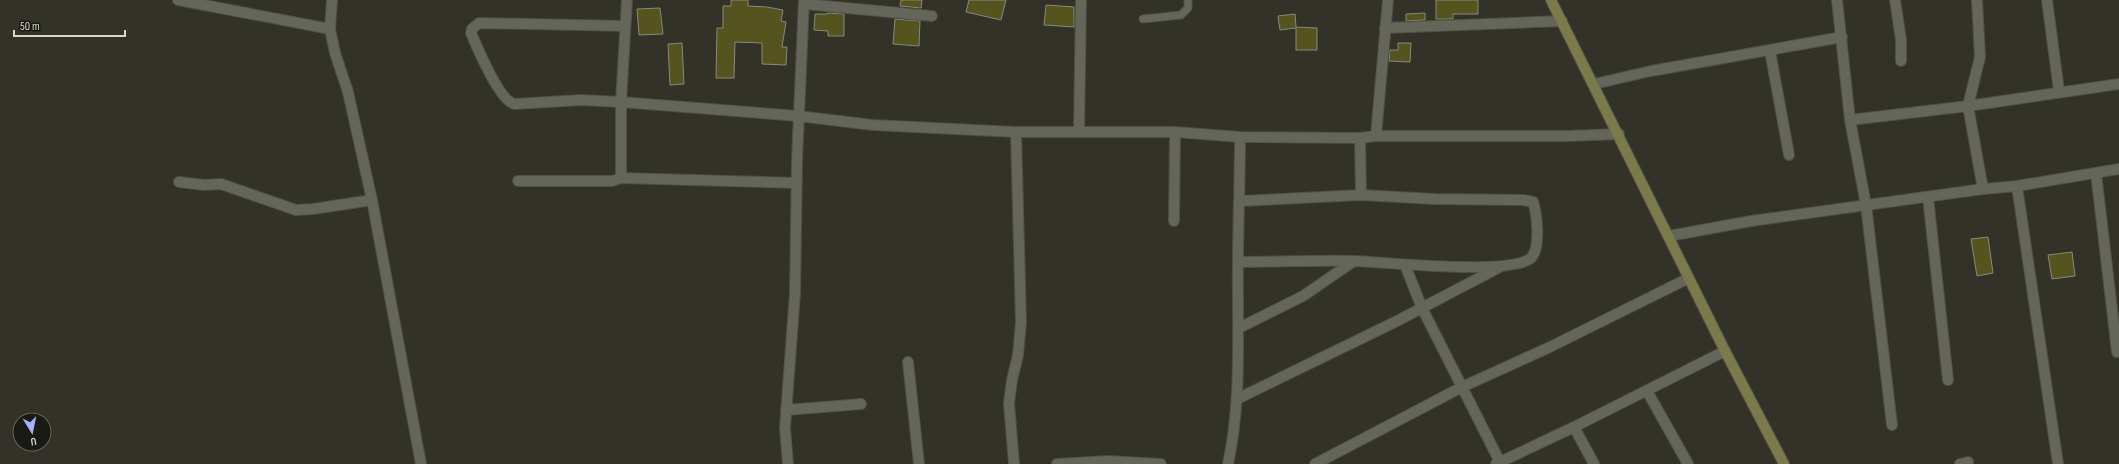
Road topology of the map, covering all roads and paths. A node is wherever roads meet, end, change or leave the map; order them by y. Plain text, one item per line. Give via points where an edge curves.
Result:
1 (178, 0) edge
2 (332, 0) edge
3 (627, 0) edge
4 (1081, 0) edge
5 (1188, 0) edge
6 (1388, 0) edge
7 (1551, 0) edge
8 (1837, 0) edge
9 (1895, 0) edge
10 (1977, 0) edge
11 (2047, 0) edge
12 (804, 2) edge
13 (204, 3) edge
14 (932, 16) dead end
15 (1143, 19) dead end
16 (1562, 21) junction
17 (625, 26) junction
18 (1385, 28) junction
19 (330, 29) junction
20 (1842, 37) junction
21 (1770, 51) junction
22 (1901, 61) dead end
23 (1594, 84) junction
24 (2119, 84) edge
25 (2059, 91) junction
26 (621, 102) junction
27 (1968, 106) junction
28 (798, 116) junction
29 (1850, 120) junction
30 (1079, 131) junction
31 (1016, 132) junction
32 (1175, 132) junction
33 (1619, 134) junction
34 (1376, 136) junction
35 (1240, 137) junction
36 (1360, 138) junction
37 (1789, 156) dead end
38 (2119, 169) edge
39 (2096, 172) junction
40 (621, 178) junction
41 (518, 181) dead end
42 (179, 182) dead end
43 (796, 184) junction
44 (2017, 186) junction
45 (1983, 189) junction
46 (1361, 196) junction
47 (1928, 197) junction
48 (372, 200) junction
49 (1240, 201) junction
50 (1866, 205) junction
51 (1174, 221) dead end
52 (1670, 236) junction
53 (1354, 261) junction
54 (1238, 262) junction
55 (1405, 265) junction
56 (1498, 268) junction
57 (1689, 278) junction
58 (1422, 308) junction
59 (1239, 328) junction
60 (1725, 351) junction
61 (2117, 352) dead end
62 (908, 362) dead end
63 (1948, 380) dead end
64 (1462, 387) junction
65 (1647, 391) junction
66 (1237, 399) junction
67 (861, 404) dead end
68 (786, 410) junction
69 (1892, 425) dead end
70 (1574, 427) junction
71 (1499, 463) edge
72 (421, 464) edge
73 (788, 464) edge
74 (919, 464) edge
75 (1014, 464) edge
76 (1057, 464) edge
77 (1161, 464) edge
78 (1228, 464) edge
79 (1315, 464) edge
80 (1594, 464) edge
81 (1688, 464) edge
82 (1784, 464) edge
83 (2058, 464) edge

1 - 13 street
2 - 19 street
3 - 17 street
4 - 30 street
5 - 15 lane via 1188,8 1181,15
6 - 18 street
7 - 16 street
8 - 20 street
9 - 22 street via 1901,40
10 - 27 street via 1980,58
11 - 25 street
12 - 14 street
12 - 28 street
13 - 19 street
16 - 18 street
16 - 23 street
17 - 26 street
17 - 26 street via 479,23 471,33 496,84 512,103 581,100
18 - 34 street
19 - 48 street via 348,92
20 - 21 street
20 - 29 street
21 - 23 street via 1650,71
21 - 37 street
23 - 33 street
24 - 25 street
25 - 27 street
26 - 28 street
26 - 40 street
27 - 29 street
27 - 45 street
28 - 31 street via 874,125
28 - 43 street
29 - 50 street
30 - 31 street
30 - 32 street
31 - 75 street via 1021,322 1009,403
32 - 35 street
32 - 51 street
33 - 34 street
33 - 52 street
34 - 36 street
35 - 36 street
35 - 49 street
36 - 46 street
38 - 39 street
39 - 44 street
39 - 61 street
40 - 41 street via 612,181
40 - 43 street
42 - 48 street via 220,184 296,210
43 - 68 street via 795,280
44 - 45 street
44 - 83 street
45 - 47 street
46 - 49 street
46 - 56 street via 1533,202 1537,221 1532,257
47 - 50 street
47 - 63 street
48 - 72 street
49 - 54 street
50 - 52 street via 1750,221
50 - 69 street
52 - 57 street
53 - 54 street
53 - 55 street
53 - 59 street via 1303,296
54 - 59 street
55 - 56 street
55 - 58 street
56 - 58 street
57 - 60 street
57 - 64 street via 1550,347
58 - 64 street
58 - 66 street
59 - 66 street
60 - 65 street
60 - 82 street
62 - 74 street
64 - 71 street
64 - 79 street
65 - 70 street
65 - 81 street
66 - 78 street
67 - 68 street
68 - 73 street via 785,442
70 - 71 street
70 - 80 street
76 - 77 street via 1108,461

